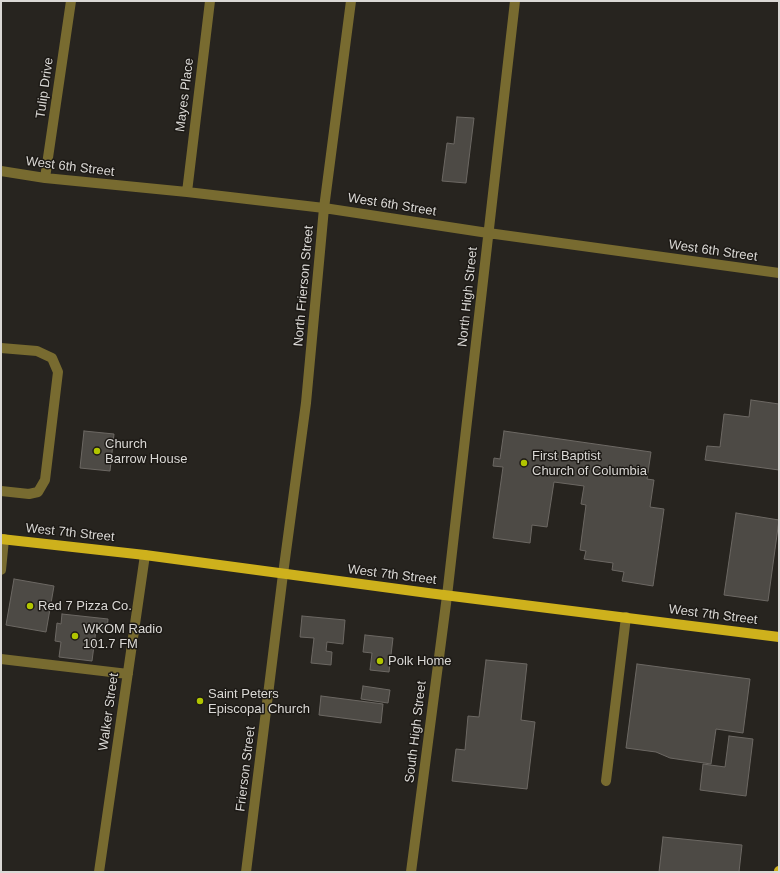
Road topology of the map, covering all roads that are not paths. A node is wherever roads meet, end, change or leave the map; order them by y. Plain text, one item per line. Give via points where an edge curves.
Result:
1 (71, 1) edge
2 (210, 1) edge
3 (351, 1) edge
4 (515, 1) edge
5 (1, 171) edge
6 (45, 178) junction
7 (187, 192) junction
8 (324, 208) junction
9 (488, 233) junction
10 (779, 273) edge
11 (1, 348) edge
12 (1, 491) edge
13 (3, 539) edge
14 (145, 555) junction
15 (1, 570) edge
16 (283, 574) junction
17 (447, 596) junction
18 (626, 617) junction
19 (779, 636) edge
20 (1, 659) edge
21 (128, 674) junction
22 (606, 781) dead end
23 (99, 872) edge
24 (246, 872) edge
25 (411, 872) edge

1 - 6 street, Tulip Drive
2 - 7 street, Mayes Place
3 - 8 street, North Frierson Street
4 - 9 street, North High Street
5 - 6 street, West 6th Street
6 - 7 street, West 6th Street
7 - 8 street, West 6th Street
8 - 9 street, West 6th Street
8 - 16 street, North Frierson Street via 306,403
9 - 10 street, West 6th Street
9 - 17 street, North High Street
11 - 12 street via 37,351 52,358 58,372 46,480 38,492 29,494
13 - 14 main road, West 7th Street
13 - 15 street
14 - 16 main road, West 7th Street
14 - 21 street, Walker Street
16 - 17 main road, West 7th Street
16 - 24 street, Frierson Street
17 - 18 main road, West 7th Street
17 - 25 street, South High Street
18 - 19 main road, West 7th Street
18 - 22 street
20 - 21 street
21 - 23 street, Walker Street

